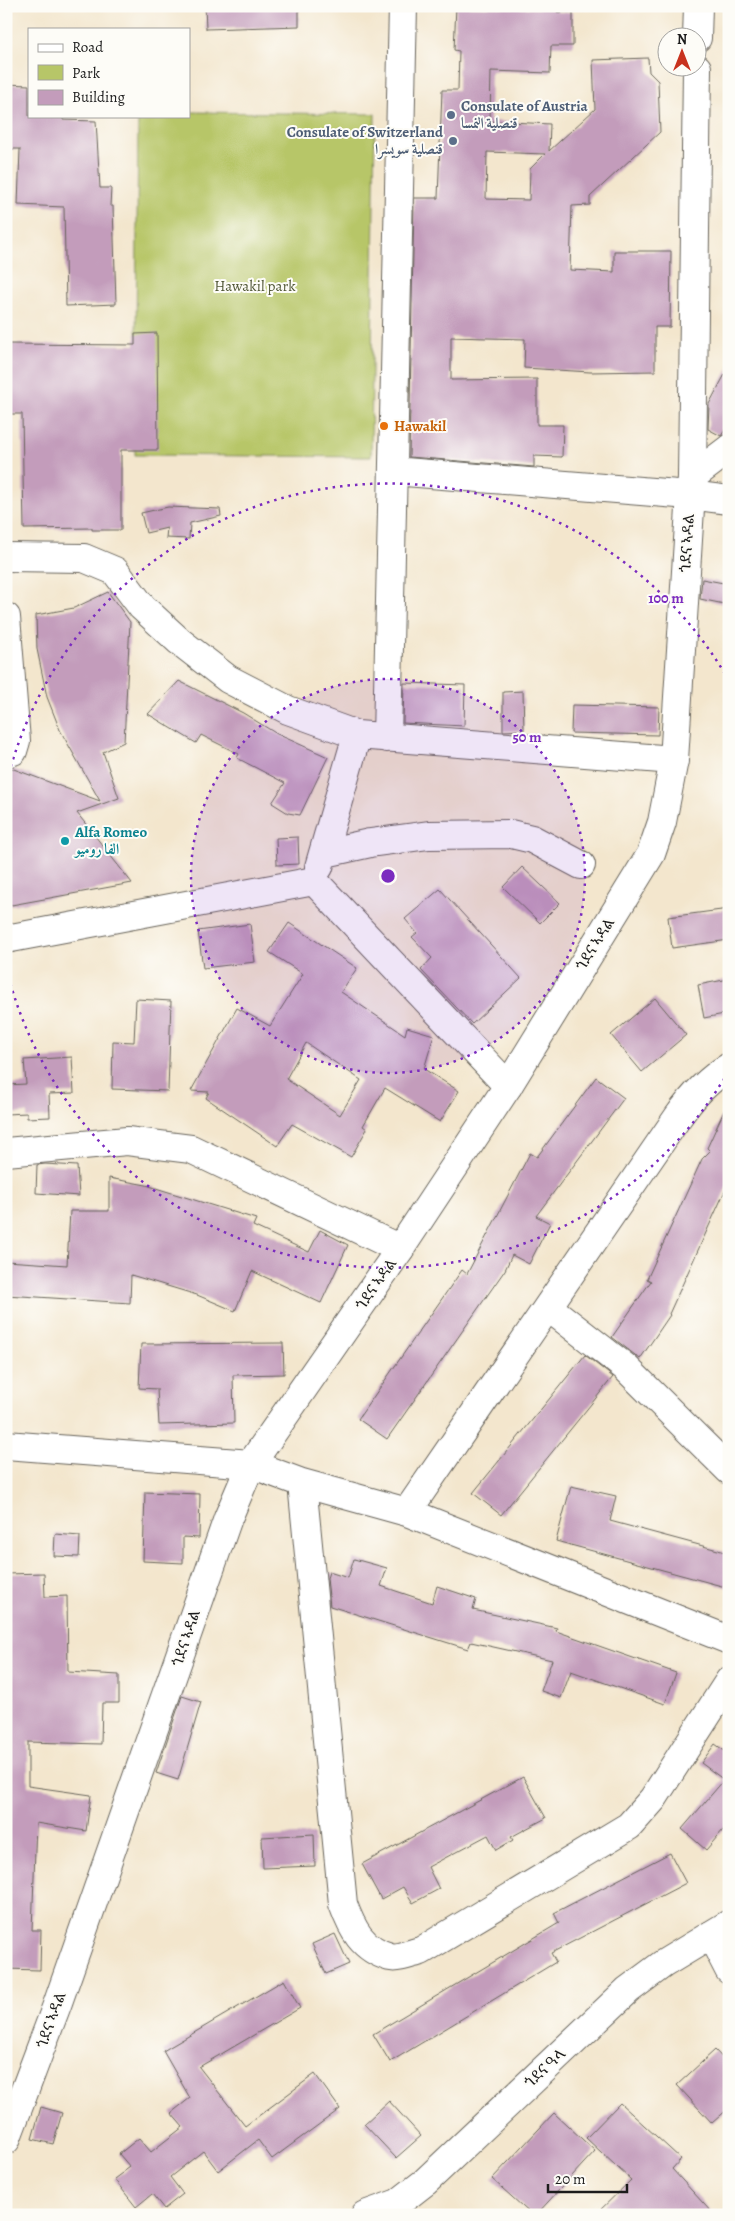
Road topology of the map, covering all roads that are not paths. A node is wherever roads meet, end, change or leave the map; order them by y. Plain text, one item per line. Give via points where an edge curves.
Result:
1 (403, 6) edge
2 (698, 6) edge
3 (697, 28) edge
4 (697, 78) edge
5 (729, 448) edge
6 (393, 471) junction
7 (691, 486) junction
8 (729, 500) edge
9 (6, 557) edge
10 (6, 616) edge
11 (357, 735) junction
12 (387, 738) junction
13 (6, 753) edge
14 (674, 760) junction
15 (325, 853) junction
16 (582, 865) dead end
17 (314, 880) junction
18 (6, 939) edge
19 (729, 1067) edge
20 (508, 1086) junction
21 (6, 1152) edge
22 (400, 1249) junction
23 (548, 1308) junction
24 (6, 1445) edge
25 (251, 1464) junction
26 (729, 1470) edge
27 (302, 1483) junction
28 (408, 1512) junction
29 (729, 1640) edge
30 (729, 1682) edge
31 (720, 1929) edge
32 (729, 1970) edge
33 (6, 2140) edge
34 (365, 2215) edge

1 - 6 street
2 - 3 street
4 - 7 street, ጎደና ኣዳል
5 - 7 street
6 - 7 street
6 - 12 street
7 - 8 street
7 - 14 street, ጎደና ኣዳል
9 - 11 street via 84,558 115,571 142,607 228,679 288,710
10 - 13 street via 16,741 13,751
11 - 12 street
11 - 15 street
12 - 14 street
14 - 20 street, ጎደና ኣዳል via 662,822 651,854
15 - 16 street via 430,835 511,834 532,839
15 - 17 street
17 - 18 street
17 - 20 street
19 - 23 street via 694,1094
20 - 22 street, ጎደና ኣዳል
21 - 22 street via 127,1141 191,1150
22 - 25 street, ጎደና ኣዳል
23 - 26 street via 625,1367
23 - 28 street
24 - 25 street
25 - 27 street
25 - 33 street, ጎደና ኣዳል via 228,1518 57,2005
27 - 28 street
27 - 30 street via 343,1904 351,1928 367,1945 391,1957 421,1951 629,1826 653,1799
28 - 29 street
31 - 32 street
31 - 34 street, ጎደና ዓላ via 628,1990 425,2182 398,2203

